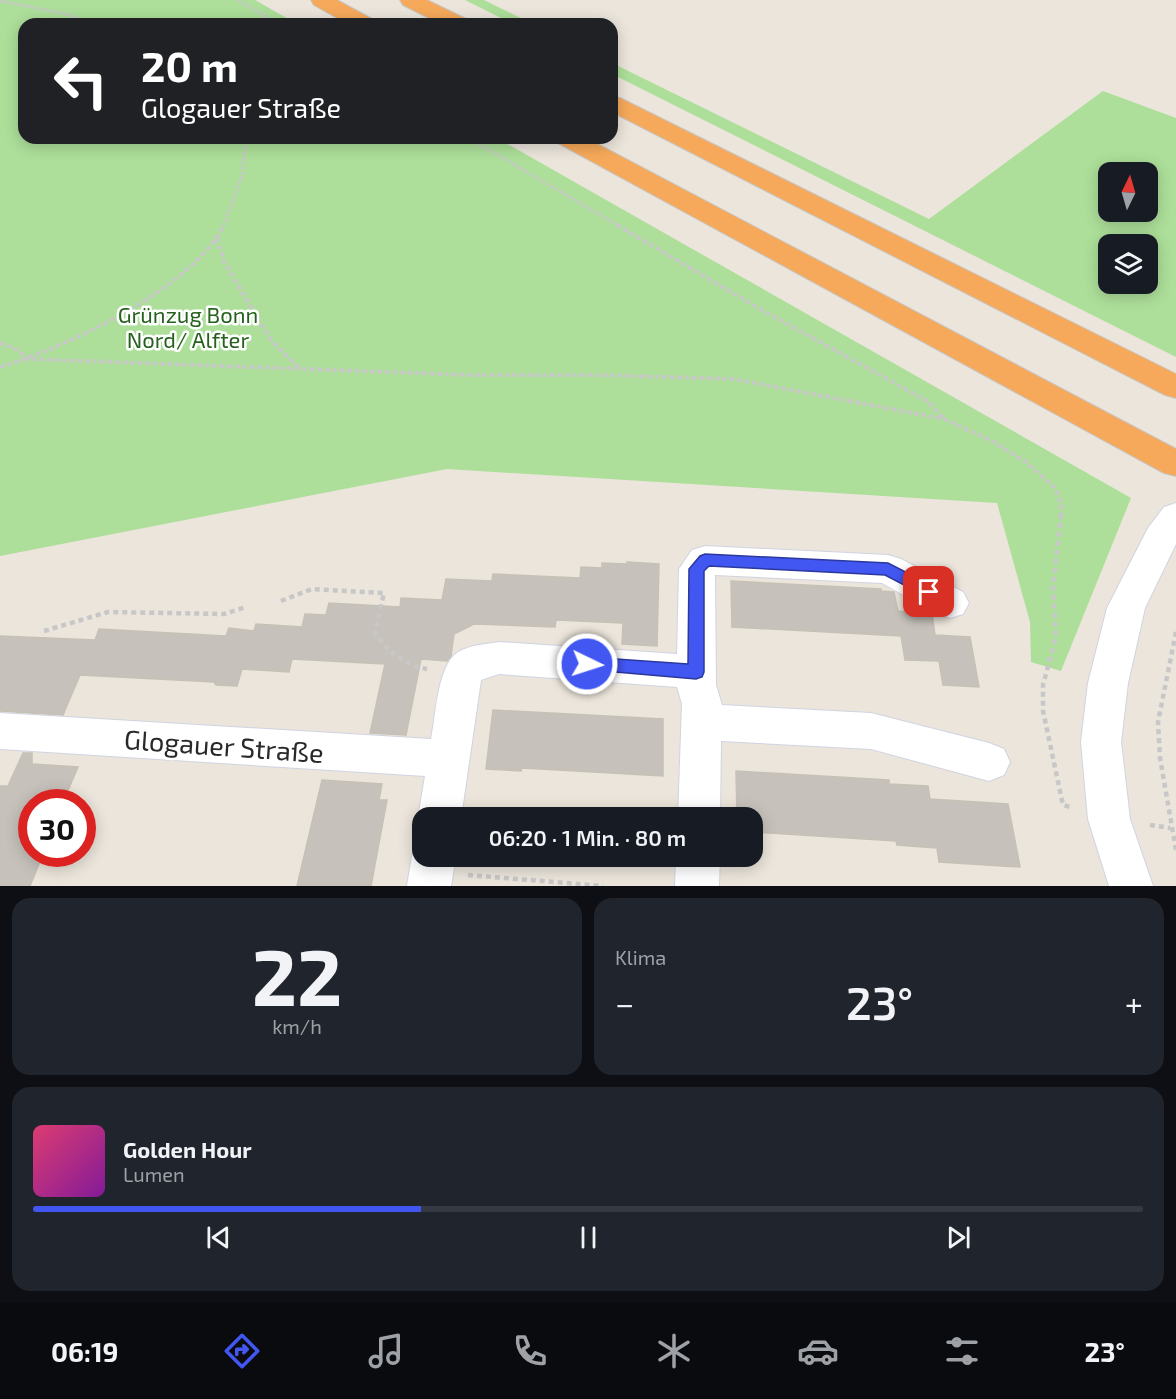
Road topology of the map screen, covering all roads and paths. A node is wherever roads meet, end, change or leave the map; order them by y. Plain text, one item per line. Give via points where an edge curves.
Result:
1 (238, 0) edge
2 (322, 0) edge
3 (411, 0) edge
4 (0, 2) edge
5 (77, 18) edge
6 (269, 18) edge
7 (354, 18) edge
8 (446, 18) edge
9 (618, 106) edge
10 (246, 144) edge
11 (479, 144) edge
12 (578, 144) edge
13 (217, 238) junction
14 (0, 344) edge
15 (28, 359) junction
16 (0, 366) edge
17 (300, 369) junction
18 (1176, 387) edge
19 (944, 419) junction
20 (1176, 464) edge
21 (1176, 516) edge
22 (281, 602) dead end
23 (950, 603) dead end
24 (246, 607) dead end
25 (44, 631) dead end
26 (1176, 632) edge
27 (464, 672) junction
28 (696, 672) junction
29 (701, 722) junction
30 (0, 731) edge
31 (448, 759) junction
32 (989, 762) dead end
33 (441, 807) edge
34 (699, 807) edge
35 (1109, 819) junction
36 (1176, 850) edge
37 (698, 867) edge
38 (431, 872) edge
39 (603, 886) edge
40 (697, 886) edge
41 (1131, 886) edge

1 - 6 path
2 - 7 highway
3 - 8 highway
4 - 5 path
9 - 18 highway
10 - 13 path via 235,196
11 - 19 path via 750,303 929,402
12 - 20 highway
13 - 15 path via 179,276 135,306 89,333
13 - 17 path via 224,262 271,340
14 - 15 path via 18,350
15 - 16 path
15 - 17 path
17 - 19 path via 735,379
19 - 35 path via 1026,462 1056,489 1061,504 1053,588 1056,637 1043,685 1043,711 1064,805
21 - 35 street via 1126,608 1108,683 1101,742
22 - 27 path via 312,589 384,593 375,633 392,655 414,668
23 - 28 street via 888,569 705,560 697,569
24 - 25 path via 224,614 108,612
26 - 36 path via 1158,722 1160,758
27 - 28 street via 473,663 500,658
27 - 31 street
28 - 29 street
29 - 32 street via 871,731
29 - 34 street
30 - 31 street, Glogauer Straße
31 - 33 street
35 - 41 street
37 - 40 street
38 - 39 path

